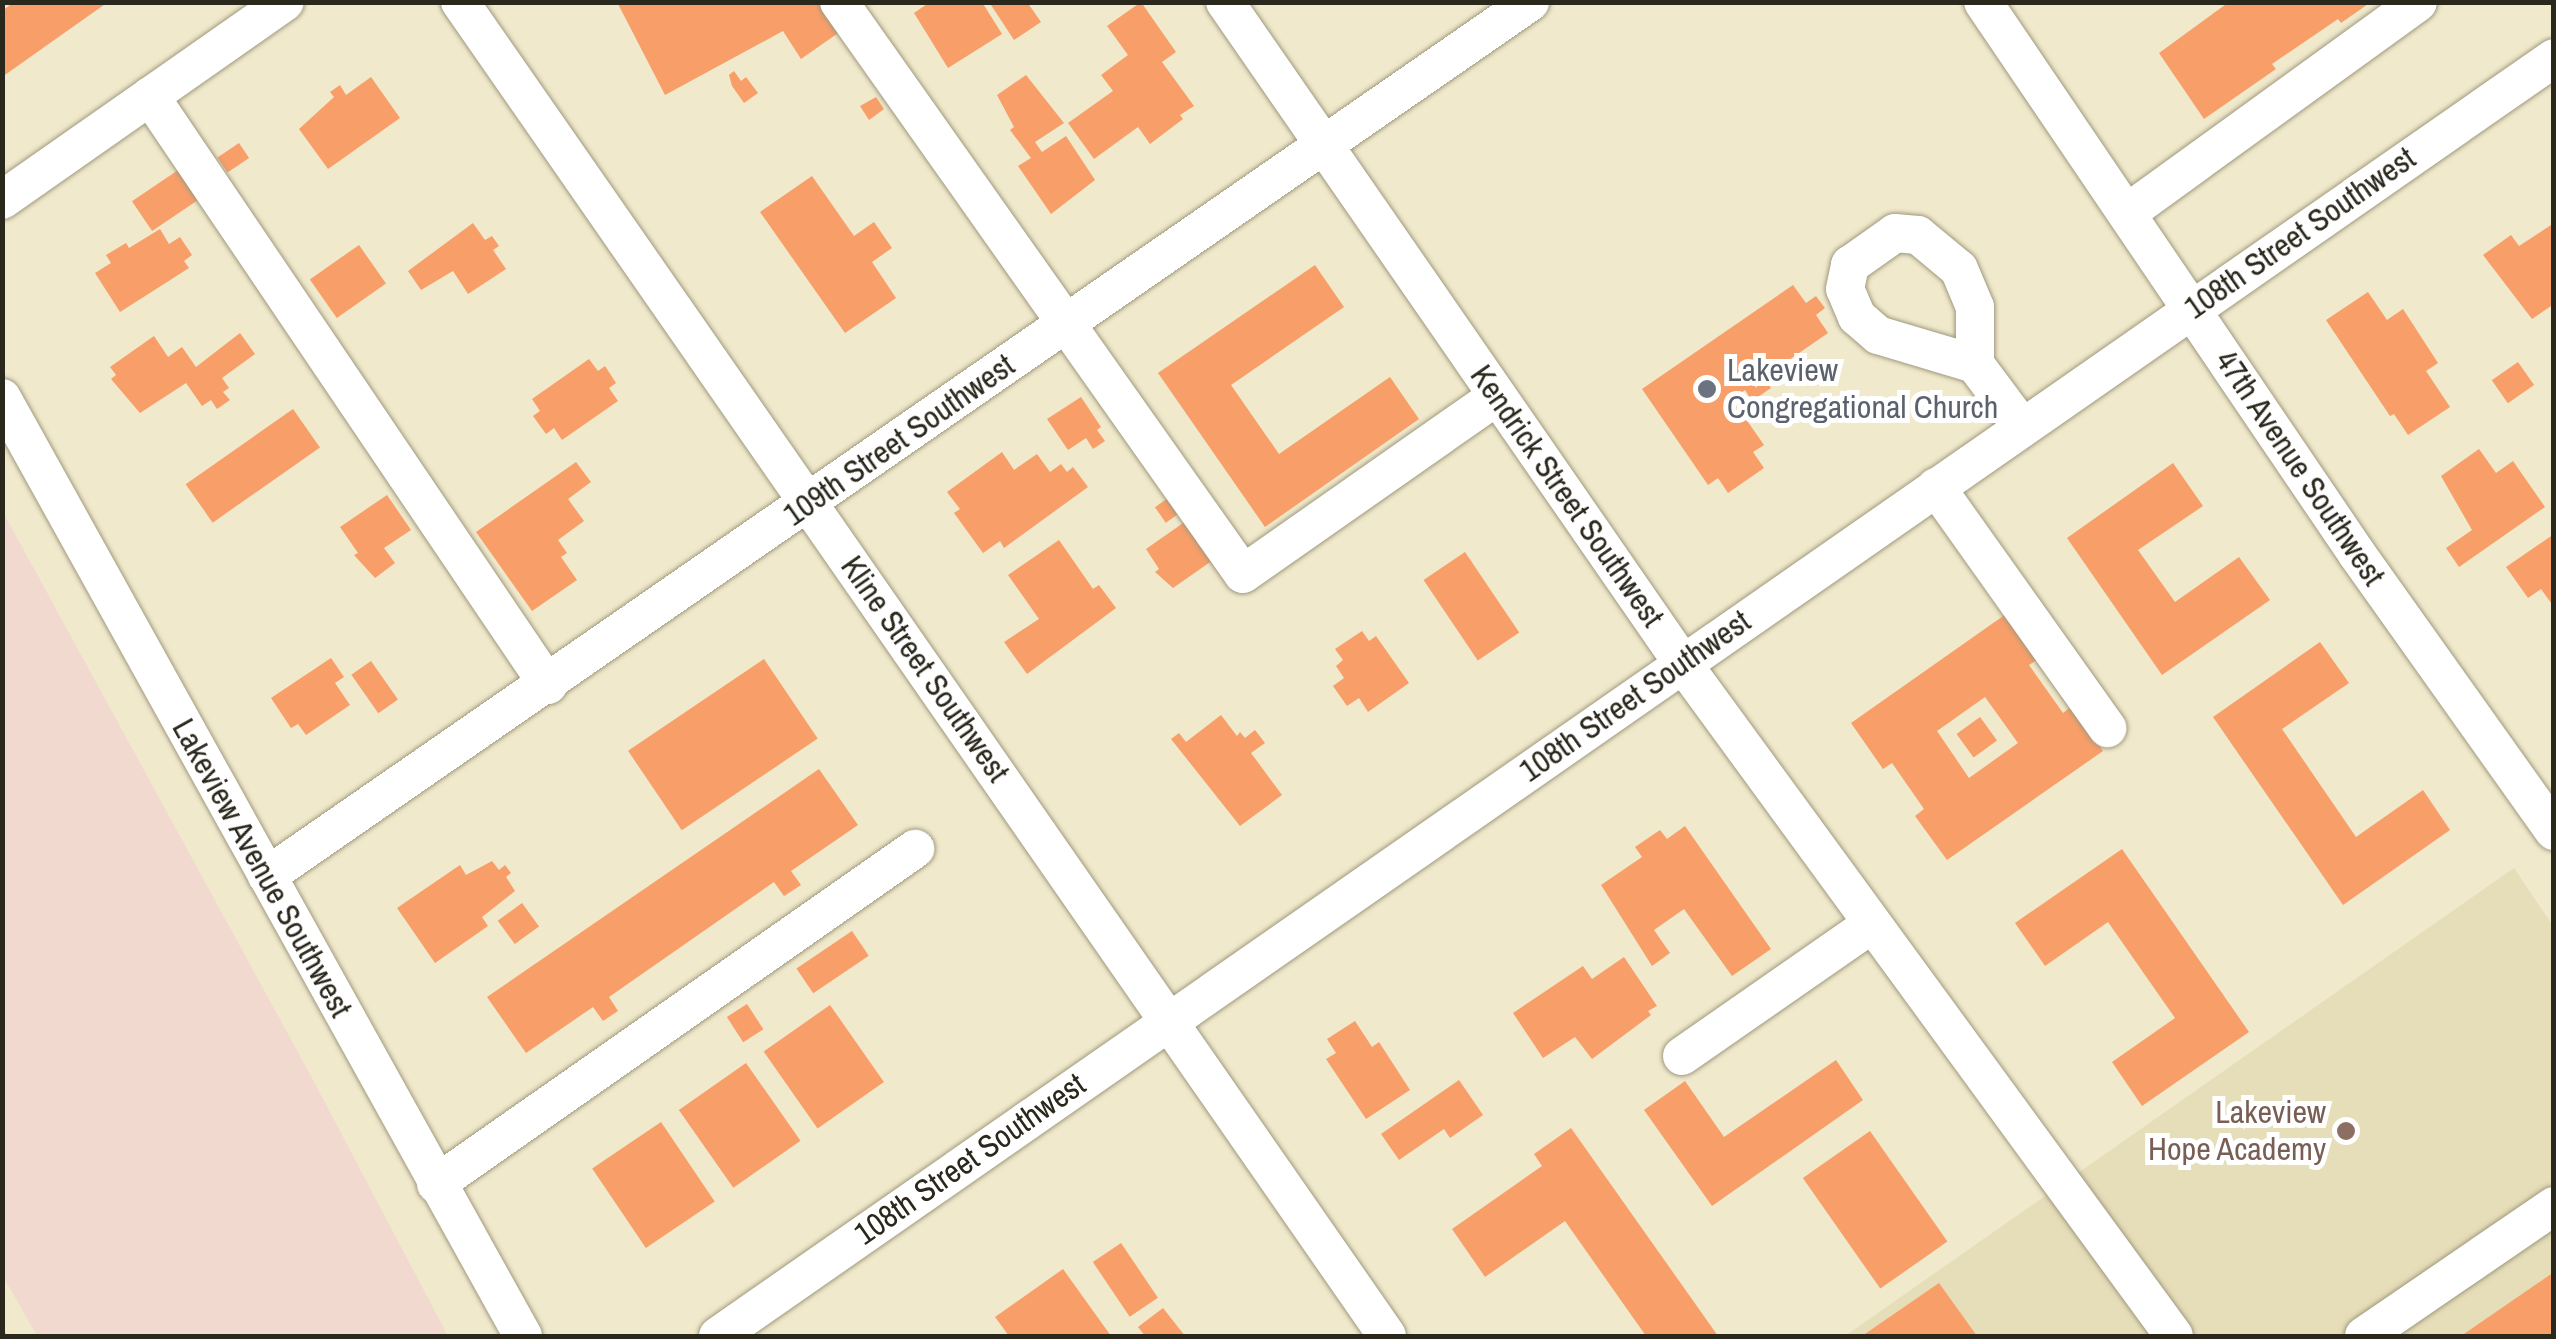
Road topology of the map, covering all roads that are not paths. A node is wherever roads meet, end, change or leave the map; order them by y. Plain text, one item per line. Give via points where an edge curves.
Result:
1 (286, 2) edge
2 (460, 2) edge
3 (839, 2) edge
4 (1226, 2) edge
5 (1530, 2) edge
6 (1983, 2) edge
7 (2418, 2) edge
8 (2554, 58) edge
9 (150, 96) junction
10 (1322, 143) junction
11 (2, 200) edge
12 (2127, 213) junction
13 (2192, 307) junction
14 (1065, 323) junction
15 (1975, 364) dead end
16 (1498, 396) junction
17 (2, 398) edge
18 (2022, 427) junction
19 (1936, 486) junction
20 (809, 504) junction
21 (1683, 664) junction
22 (548, 685) junction
23 (2107, 728) dead end
24 (2554, 831) edge
25 (915, 848) dead end
26 (267, 876) junction
27 (1872, 924) junction
28 (1170, 1018) junction
29 (1682, 1056) dead end
30 (436, 1184) junction
31 (2554, 1206) edge
32 (1384, 1335) edge
33 (523, 1336) edge
34 (718, 1336) edge
35 (2174, 1336) edge
36 (2364, 1336) edge

1 - 9 street
2 - 20 street, Kline Street Southwest
3 - 14 street
4 - 10 street, Kendrick Street Southwest
5 - 10 street, 109th Street Southwest
6 - 12 street, 47th Avenue Southwest
7 - 12 street
8 - 13 street, 108th Street Southwest
9 - 11 street
9 - 22 street
10 - 14 street, 109th Street Southwest
10 - 16 street, Kendrick Street Southwest
12 - 13 street, 47th Avenue Southwest
13 - 18 street, 108th Street Southwest
13 - 24 street, 47th Avenue Southwest
14 - 16 street via 1243,574
14 - 20 street, 109th Street Southwest
15 - 18 street
16 - 21 street, Kendrick Street Southwest
17 - 26 street, Lakeview Avenue Southwest
18 - 19 street, 108th Street Southwest
19 - 21 street, 108th Street Southwest
19 - 23 street
20 - 22 street, 109th Street Southwest
20 - 28 street, Kline Street Southwest
21 - 27 street, Kendrick Street Southwest
21 - 28 street, 108th Street Southwest
22 - 26 street, 109th Street Southwest
25 - 30 street
26 - 30 street, Lakeview Avenue Southwest
27 - 29 street
27 - 35 street, Kendrick Street Southwest
28 - 32 street, Kline Street Southwest
28 - 34 street, 108th Street Southwest
30 - 33 street, Lakeview Avenue Southwest
31 - 36 street

